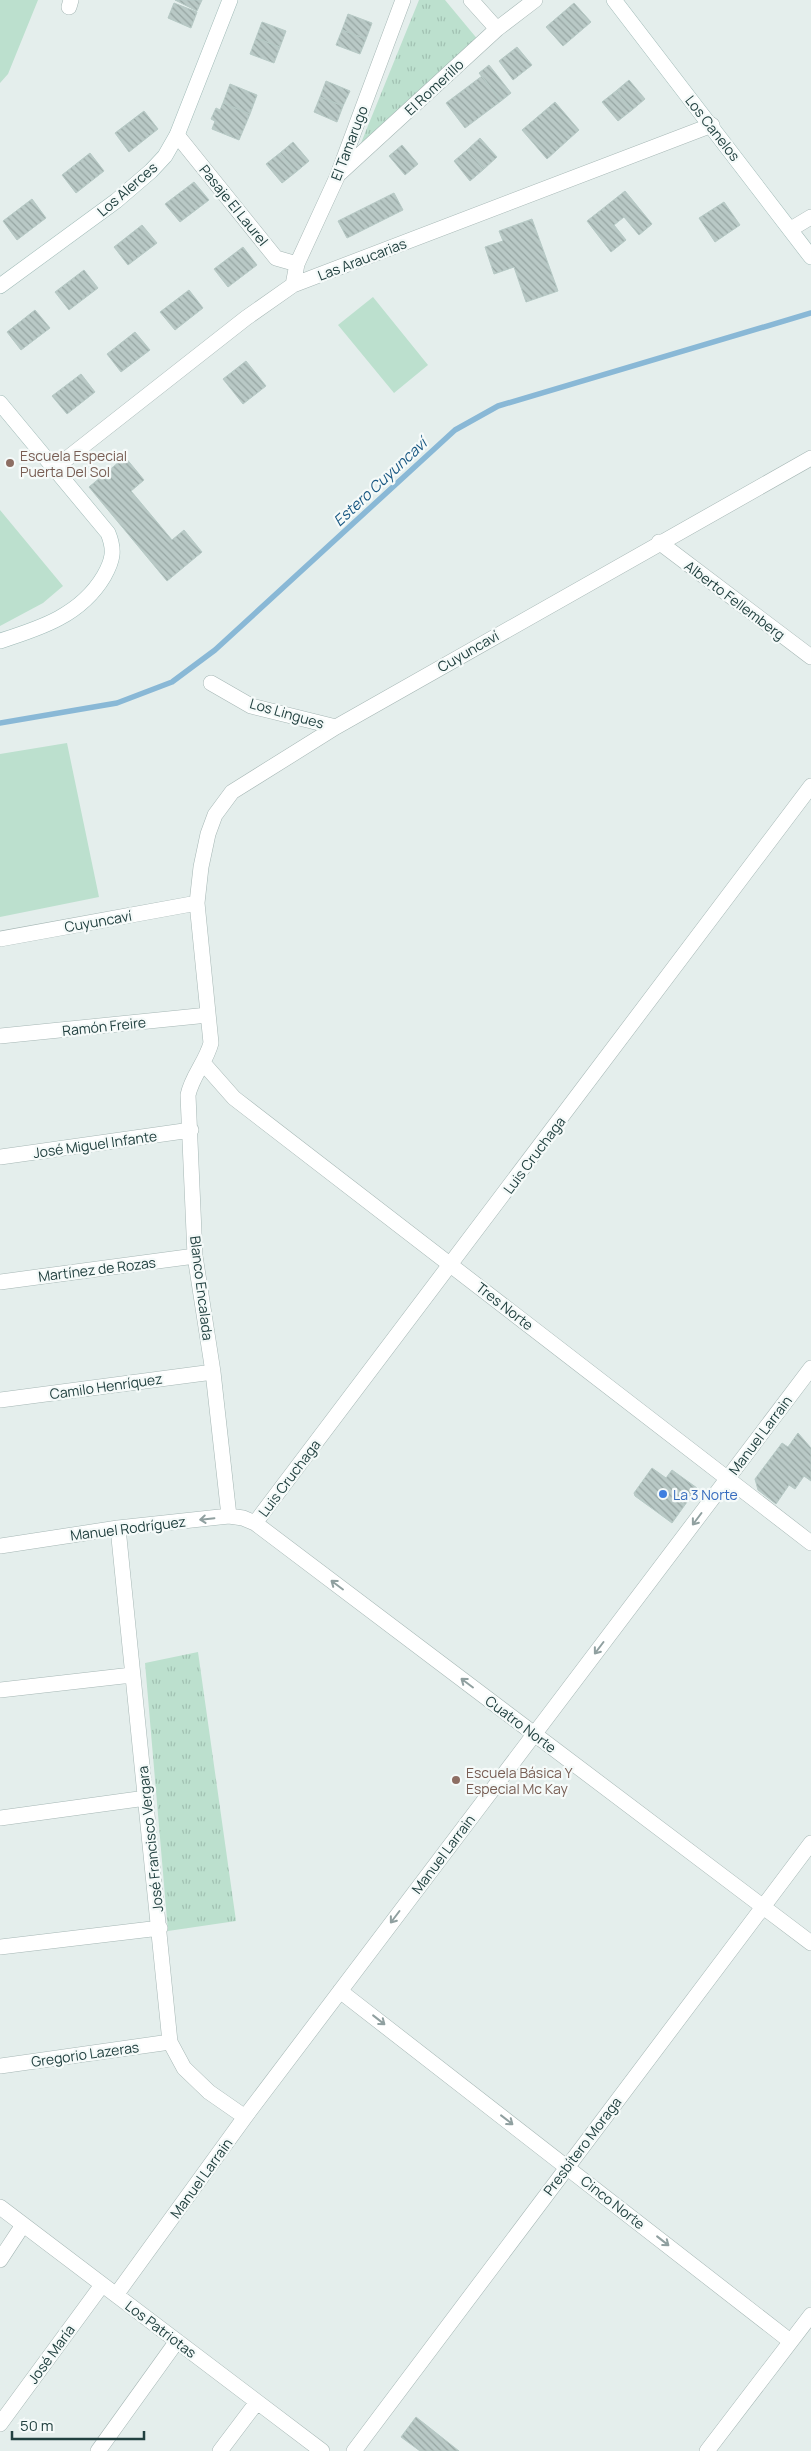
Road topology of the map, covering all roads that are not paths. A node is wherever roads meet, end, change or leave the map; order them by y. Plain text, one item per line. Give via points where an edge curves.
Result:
1 (230, 0) edge
2 (403, 0) edge
3 (472, 0) edge
4 (535, 0) edge
5 (614, 0) edge
6 (497, 29) junction
7 (712, 125) junction
8 (177, 135) junction
9 (336, 176) junction
10 (811, 217) edge
11 (791, 229) junction
12 (811, 257) edge
13 (297, 264) junction
14 (293, 285) junction
15 (0, 286) edge
16 (0, 404) edge
17 (811, 458) edge
18 (55, 468) junction
19 (659, 542) junction
20 (0, 641) edge
21 (811, 657) edge
22 (211, 683) dead end
23 (336, 727) junction
24 (811, 786) edge
25 (197, 903) junction
26 (0, 939) edge
27 (208, 1015) junction
28 (0, 1036) edge
29 (204, 1064) junction
30 (191, 1130) junction
31 (0, 1157) edge
32 (195, 1256) junction
33 (451, 1264) junction
34 (0, 1282) edge
35 (811, 1368) edge
36 (213, 1372) junction
37 (0, 1400) edge
38 (728, 1478) junction
39 (229, 1516) junction
40 (255, 1522) junction
41 (118, 1528) junction
42 (811, 1543) edge
43 (0, 1546) edge
44 (132, 1675) junction
45 (0, 1690) edge
46 (533, 1734) junction
47 (146, 1798) junction
48 (0, 1818) edge
49 (811, 1843) edge
50 (763, 1906) junction
51 (160, 1928) junction
52 (811, 1943) edge
53 (0, 1947) edge
54 (340, 1991) junction
55 (170, 2042) junction
56 (0, 2066) edge
57 (245, 2117) junction
58 (567, 2166) junction
59 (0, 2208) edge
60 (24, 2225) junction
61 (0, 2260) edge
62 (102, 2285) junction
63 (116, 2295) junction
64 (811, 2315) edge
65 (790, 2341) junction
66 (177, 2342) junction
67 (257, 2402) junction
68 (0, 2424) edge
69 (98, 2451) edge
70 (220, 2451) edge
71 (322, 2451) edge
72 (354, 2451) edge
73 (707, 2451) edge

1 - 8 street, Los Alerces
2 - 9 street, El Tamarugo
3 - 6 street
4 - 6 street, El Romerillo
5 - 7 street, Los Canelos
6 - 9 street, El Romerillo
7 - 11 street, Los Canelos
7 - 14 street, Las Araucarias
8 - 13 street, Pasaje El Laurel via 276,258
8 - 15 street, Los Alerces via 165,156 134,187
9 - 13 street, El Tamarugo
10 - 11 street
11 - 12 street, Los Canelos
13 - 14 street, El Tamarugo
14 - 18 street, Las Araucarias
16 - 18 street
17 - 19 street, Cuyuncaví
18 - 20 street via 108,534 114,546 113,558 97,588 73,611 38,629
19 - 21 street, Alberto Fellemberg
19 - 23 street, Cuyuncaví
22 - 23 street, Los Lingues via 252,706
23 - 25 street, Cuyuncaví via 232,792 223,802 208,834
24 - 33 street, Luis Cruchaga
25 - 26 street, Cuyuncaví
25 - 27 street, Cuyuncaví
27 - 28 street, Ramón Freire
27 - 29 street, Cuyuncaví via 211,1043
29 - 30 street, Blanco Encalada via 194,1077 188,1095
29 - 33 street, Tres Norte via 234,1098
30 - 31 street, José Miguel Infante
30 - 32 street, Blanco Encalada
32 - 34 street, Martínez de Rozas
32 - 36 street, Blanco Encalada
33 - 38 street, Tres Norte
33 - 40 street, Luis Cruchaga
35 - 38 street, Manuel Larrain
36 - 37 street, Camilo Henríquez
36 - 39 street, Blanco Encalada
38 - 42 street, Tres Norte
38 -> 46 street, Manuel Larrain
39 - 40 street, Manuel Rodríguez
39 -> 41 street, Manuel Rodríguez
46 -> 40 street, Cuatro Norte
41 - 43 street, Manuel Rodríguez
41 - 44 street, José Francisco Vergara
44 - 45 street
44 - 47 street, José Francisco Vergara
46 - 50 street, Cuatro Norte
46 -> 54 street, Manuel Larrain
47 - 48 street
47 - 51 street, José Francisco Vergara
49 - 50 street, Presbítero Moraga
50 - 52 street, Cuatro Norte
50 - 58 street, Presbítero Moraga
51 - 53 street
51 - 55 street, José Francisco Vergara
54 - 57 street, Manuel Larrain
54 -> 58 street, Cinco Norte
55 - 56 street, Gregorio Lazeras
55 - 57 street, José Francisco Vergara via 184,2068 209,2092
57 - 63 street, Manuel Larrain
58 -> 65 street, Cinco Norte
58 - 72 street, Presbítero Moraga
59 - 60 street, Los Patriotas
60 - 61 street
60 - 62 street, Los Patriotas
62 - 63 street, Los Patriotas
62 - 68 street, José María
63 - 66 street, Los Patriotas
64 - 65 street
65 - 73 street
66 - 67 street, Los Patriotas
66 - 69 street
67 - 70 street
67 - 71 street, Los Patriotas

